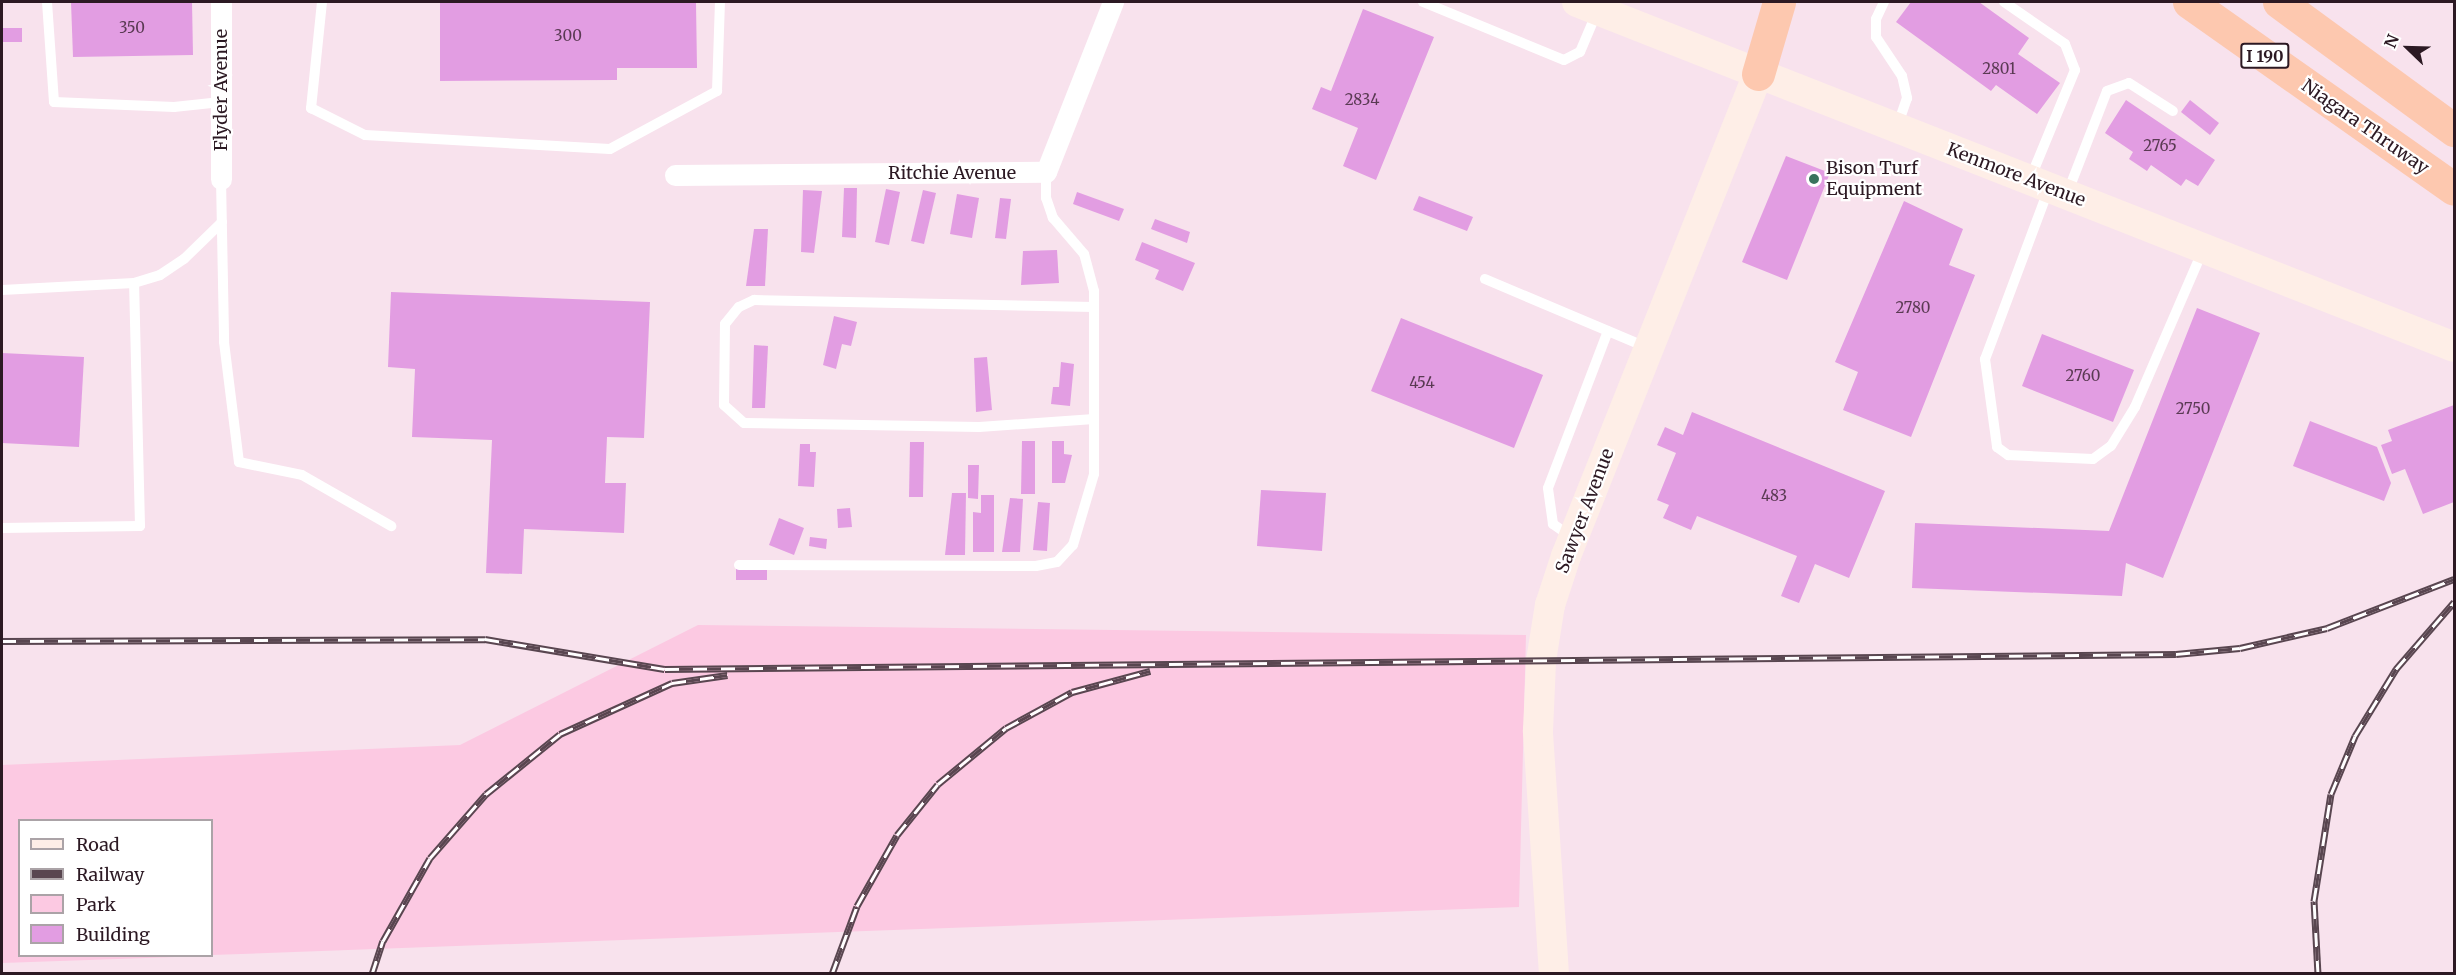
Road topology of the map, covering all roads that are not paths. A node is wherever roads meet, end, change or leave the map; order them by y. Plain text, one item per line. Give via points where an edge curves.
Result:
1 (47, 2) edge
2 (221, 2) edge
3 (322, 2) edge
4 (720, 2) edge
5 (1113, 2) edge
6 (1423, 2) edge
7 (1779, 2) edge
8 (1884, 2) edge
9 (2004, 2) edge
10 (2189, 2) edge
11 (2279, 2) edge
12 (1588, 6) edge
13 (1758, 74) junction
14 (221, 102) junction
15 (2172, 111) dead end
16 (1896, 128) junction
17 (2454, 130) edge
18 (1046, 172) junction
19 (675, 175) dead end
20 (221, 178) joint
21 (2048, 188) junction
22 (2454, 189) edge
23 (222, 222) junction
24 (2204, 248) junction
25 (1485, 279) dead end
26 (134, 283) junction
27 (2, 290) edge
28 (1094, 307) junction
29 (1608, 331) junction
30 (2454, 347) edge
31 (1649, 348) junction
32 (1094, 419) junction
33 (391, 526) dead end
34 (2, 528) edge
35 (1573, 538) junction
36 (739, 565) dead end
37 (1554, 974) edge

1 - 14 lane via 54,102 174,107
2 - 14 street, Flyder Avenue
3 - 4 lane via 311,108 365,135 610,149 717,91
5 - 18 street
6 - 12 lane via 1564,60 1580,52
7 - 13 highway
8 - 16 lane via 1876,19 1876,37 1902,76 1907,98
9 - 21 lane via 2065,44 2075,70
10 - 22 highway, Niagara Thruway / I 190
11 - 17 highway, I 190
12 - 13 street, Kenmore Avenue
13 - 16 street, Kenmore Avenue
13 - 31 street, Sawyer Avenue
14 - 20 street, Flyder Avenue
15 - 21 lane via 2129,83 2107,91
16 - 21 street, Kenmore Avenue
18 - 19 street, Ritchie Avenue
18 - 28 lane via 1046,198 1053,218 1091,268
20 - 23 lane
21 - 24 street, Kenmore Avenue
21 - 24 lane via 1986,358 1997,447 2008,455 2093,459 2111,446 2135,407
23 - 26 lane via 184,259 160,275
23 - 33 lane via 224,342 239,462 302,475
24 - 30 street, Kenmore Avenue
25 - 29 lane
26 - 27 lane
26 - 34 lane via 140,526
28 - 32 lane
28 - 32 lane via 754,300 739,307 726,324 724,405 744,423 979,426
29 - 31 lane
29 - 35 lane via 1548,488 1553,524
31 - 35 street, Sawyer Avenue
32 - 36 lane via 1089,503 1073,545 1057,562 1036,566
35 - 37 street, Sawyer Avenue via 1550,605 1539,697

